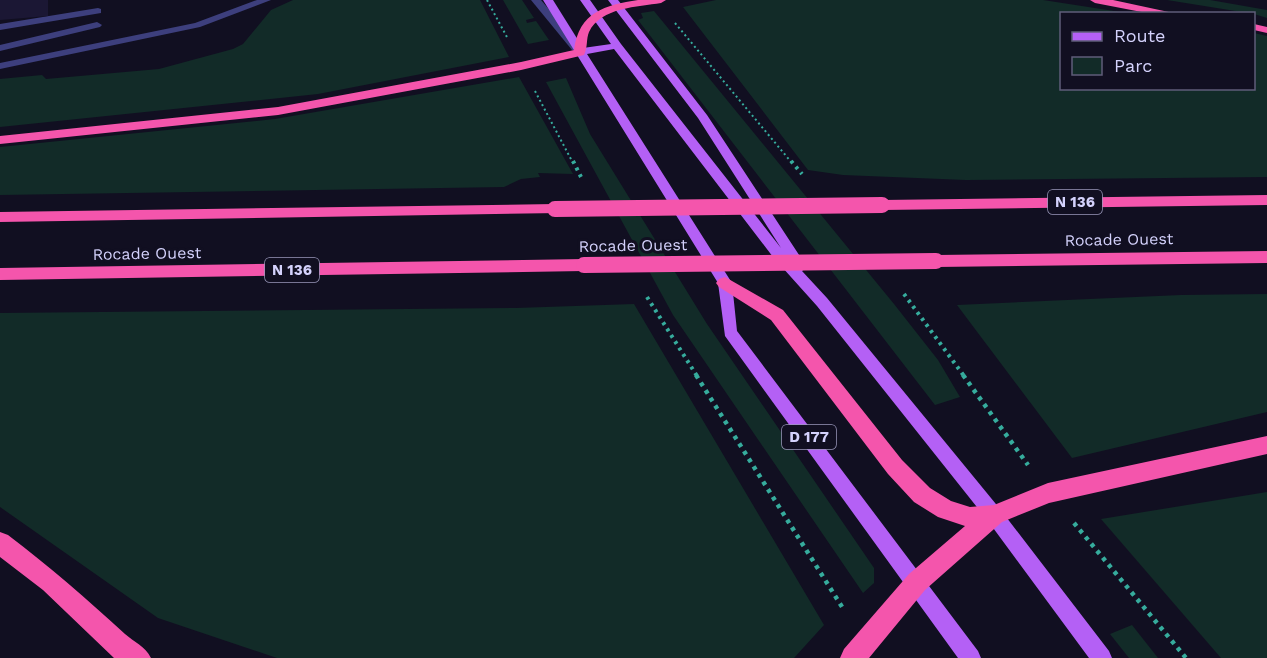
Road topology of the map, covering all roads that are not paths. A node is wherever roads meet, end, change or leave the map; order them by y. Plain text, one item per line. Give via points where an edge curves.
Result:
1 (98, 0) edge
2 (266, 0) edge
3 (536, 0) edge
4 (548, 0) edge
5 (585, 0) edge
6 (661, 0) edge
7 (1095, 0) edge
8 (616, 4) edge
9 (98, 11) junction
10 (1162, 12) edge
11 (597, 17) junction
12 (0, 27) edge
13 (102, 30) junction
14 (150, 35) junction
15 (617, 46) junction
16 (0, 48) edge
17 (580, 52) junction
18 (0, 66) edge
19 (0, 140) edge
20 (1267, 200) edge
21 (0, 218) edge
22 (1267, 256) edge
23 (0, 274) edge
24 (725, 283) junction
25 (822, 302) junction
26 (1267, 445) edge
27 (994, 515) junction
28 (0, 543) edge
29 (917, 582) junction
30 (859, 651) edge
31 (138, 658) edge
32 (971, 658) edge
33 (1102, 658) edge

1 - 9 lane
2 - 14 lane via 197,25
3 - 17 lane
4 - 17 main road, D 177
5 - 11 main road
6 - 8 highway
7 - 10 highway
8 - 11 highway
8 - 25 main road via 703,117
9 - 12 lane
9 - 13 lane
11 - 15 main road
11 - 17 highway via 583,33
13 - 14 lane via 120,37
13 - 16 lane
14 - 18 lane
15 - 17 main road
15 - 25 main road via 778,254
17 - 19 highway via 278,111
17 - 24 main road, D 177
20 - 21 highway, N 136, bridge
22 - 23 highway, Rocade Ouest / N 136, bridge
24 - 27 highway via 777,315 895,467 922,495 946,510 970,517
24 - 29 main road, D 177 via 730,332
25 - 27 main road
26 - 27 highway via 1048,493
27 - 29 highway
27 - 33 main road
28 - 31 highway
29 - 30 highway
29 - 32 main road, D 177

